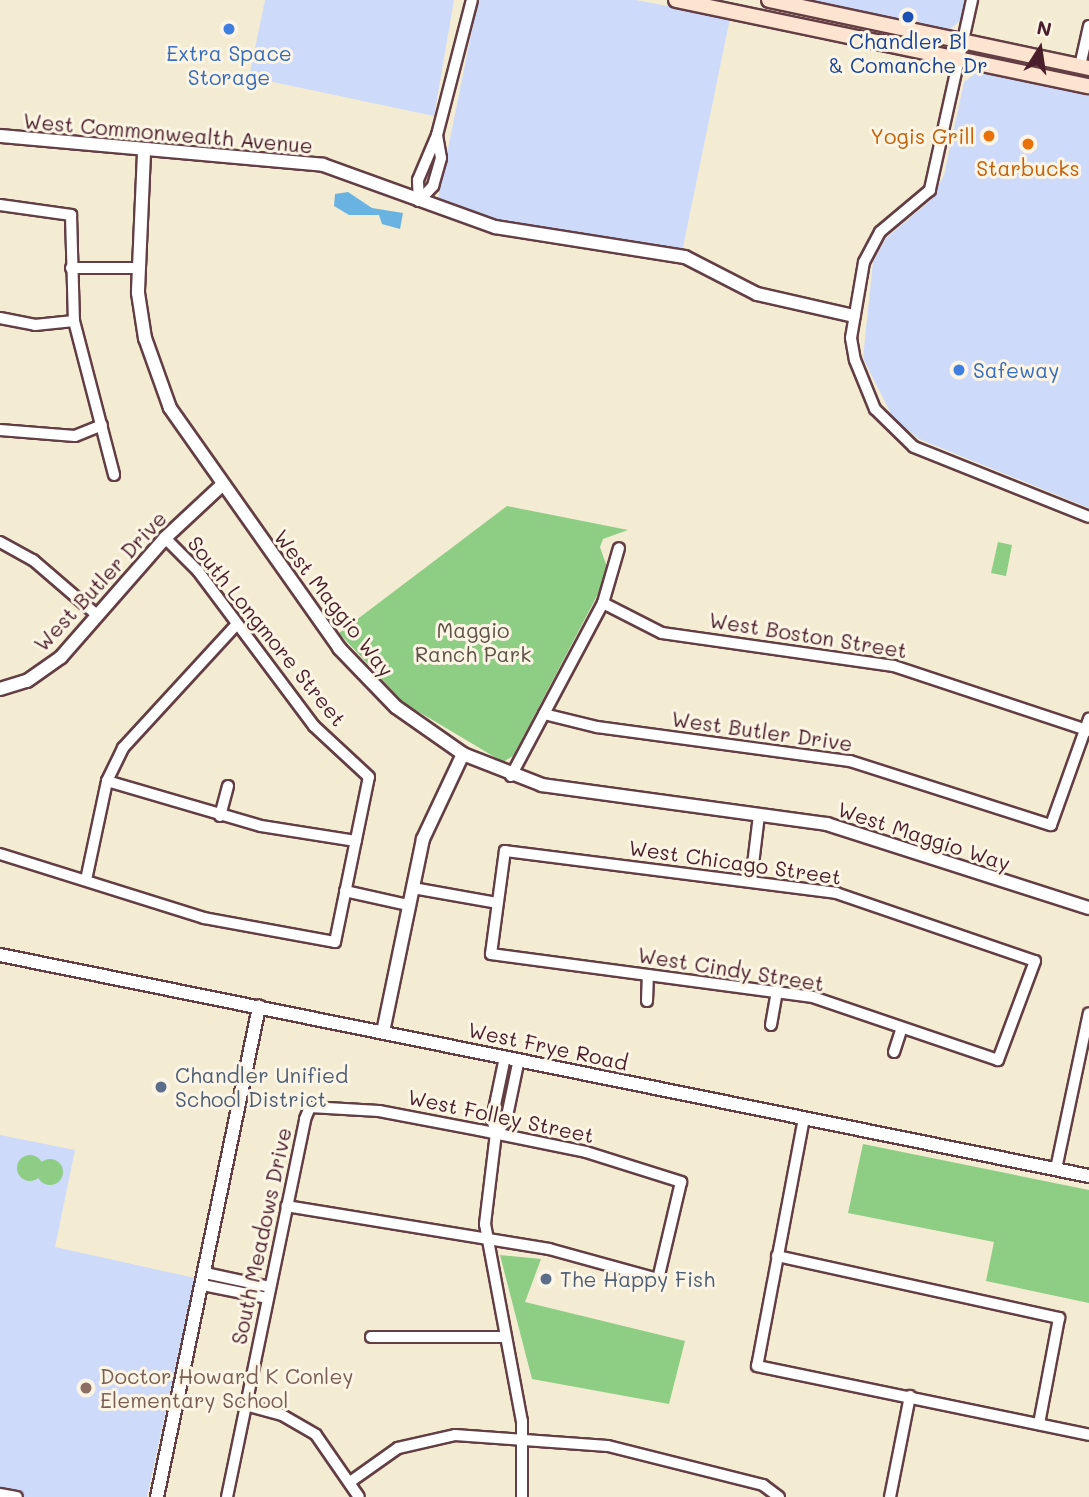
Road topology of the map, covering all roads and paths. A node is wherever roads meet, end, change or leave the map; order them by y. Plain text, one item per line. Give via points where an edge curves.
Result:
1 (461, 0) edge
2 (472, 0) edge
3 (676, 0) edge
4 (769, 0) edge
5 (972, 0) edge
6 (464, 12) junction
7 (1089, 26) edge
8 (962, 51) junction
9 (1085, 67) edge
10 (1089, 86) edge
11 (437, 135) junction
12 (0, 136) edge
13 (144, 153) junction
14 (419, 201) junction
15 (0, 205) edge
16 (71, 268) junction
17 (136, 268) junction
18 (854, 316) junction
19 (0, 318) edge
20 (74, 321) junction
21 (102, 425) junction
22 (0, 430) edge
23 (114, 475) dead end
24 (221, 486) junction
25 (1089, 517) edge
26 (165, 538) junction
27 (0, 542) edge
28 (619, 548) dead end
29 (603, 603) junction
30 (97, 615) junction
31 (236, 625) junction
32 (0, 689) edge
33 (544, 714) junction
34 (1088, 726) edge
35 (463, 754) junction
36 (511, 776) junction
37 (107, 781) junction
38 (228, 786) dead end
39 (759, 815) junction
40 (220, 816) junction
41 (356, 841) junction
42 (0, 854) edge
43 (86, 880) junction
44 (751, 881) junction
45 (413, 888) junction
46 (345, 891) junction
47 (497, 903) junction
48 (408, 905) junction
49 (1089, 908) edge
50 (0, 955) edge
51 (648, 975) junction
52 (777, 990) junction
53 (647, 1001) dead end
54 (259, 1007) junction
55 (1089, 1013) edge
56 (771, 1025) dead end
57 (902, 1028) junction
58 (383, 1032) junction
59 (894, 1052) dead end
60 (505, 1056) junction
61 (519, 1059) junction
62 (998, 1060) joint
63 (310, 1107) joint
64 (804, 1118) junction
65 (496, 1133) junction
66 (1056, 1169) junction
67 (1089, 1176) edge
68 (287, 1206) junction
69 (487, 1240) junction
70 (777, 1256) junction
71 (204, 1279) junction
72 (269, 1293) junction
73 (371, 1337) dead end
74 (504, 1337) junction
75 (910, 1396) junction
76 (245, 1405) junction
77 (1039, 1424) junction
78 (1089, 1435) edge
79 (524, 1439) junction
80 (350, 1482) junction
81 (0, 1494) edge
82 (778, 1494) edge
83 (17, 1497) edge
84 (157, 1497) edge
85 (227, 1497) edge
86 (359, 1497) edge
87 (522, 1497) edge
88 (890, 1497) edge

1 - 6 street
2 - 6 street
3 - 8 main road
4 - 8 main road
5 - 8 street
6 - 11 street
7 - 9 street
8 - 9 main road
8 - 10 main road
8 - 18 street via 930,190 874,239
11 - 14 street via 418,180
11 - 14 street via 441,158 433,186
12 - 13 street, West Commonwealth Avenue
13 - 14 street, West Commonwealth Avenue via 310,163
13 - 17 street, West Maggio Way
14 - 18 street, West Commonwealth Avenue via 506,230 685,257 757,294
15 - 16 street via 71,215
16 - 17 street
16 - 20 street
17 - 24 street, West Maggio Way via 145,338 158,381 184,434
18 - 25 street via 855,360 867,396 895,433 932,457
19 - 20 street via 34,326
20 - 21 street
21 - 22 street via 75,436
21 - 23 street
24 - 26 street, West Butler Drive
24 - 35 street, West Maggio Way via 376,690
26 - 30 street, West Butler Drive
26 - 31 street, South Longmore Street
27 - 30 street via 33,560
28 - 29 street
29 - 33 street
29 - 34 street, West Boston Street via 662,633 894,666
30 - 32 street, West Butler Drive via 61,657 27,681
31 - 37 street via 122,748
31 - 41 street, South Longmore Street via 314,726 369,777
33 - 34 street, West Butler Drive via 597,727 850,761 1051,825
33 - 36 street
35 - 36 street, West Maggio Way
35 - 45 street via 423,839
36 - 39 street, West Maggio Way via 581,794
37 - 40 street
37 - 43 street
38 - 40 street
39 - 44 street
39 - 49 street, West Maggio Way via 861,833
40 - 41 street
41 - 46 street, South Longmore Street
42 - 43 street
43 - 46 street, South Longmore Street via 204,918 335,942
44 - 47 street, West Chicago Street via 505,851
44 - 62 street, West Chicago Street via 836,894 1035,961
45 - 47 street
45 - 48 street
46 - 48 street
47 - 51 street, West Cindy Street via 491,954
48 - 58 street
50 - 54 street, West Frye Road
51 - 52 street, West Cindy Street
51 - 53 street
52 - 56 street
52 - 57 street, West Cindy Street
54 - 58 street, West Frye Road
54 - 71 street
55 - 66 street
57 - 59 street
57 - 62 street, West Cindy Street
58 - 60 street, West Frye Road
60 - 61 street, West Frye Road
60 - 65 street via 492,1119
61 - 64 street, West Frye Road
61 - 65 street via 506,1121
63 - 65 street, West Folley Street via 379,1111
63 - 68 street, South Meadows Drive
64 - 66 street, West Frye Road
64 - 70 street
65 - 69 street
65 - 69 street, West Folley Street via 681,1182 658,1279
66 - 67 street, West Frye Road
68 - 69 street
68 - 72 street, South Meadows Drive
69 - 74 street
70 - 75 street via 757,1366
70 - 77 street via 1059,1318
71 - 72 street
71 - 84 street
72 - 76 street, South Meadows Drive
73 - 74 street
74 - 79 street
75 - 77 street
75 - 88 street
76 - 80 street via 282,1415 316,1436
76 - 85 street, South Meadows Drive
77 - 78 street
79 - 80 street via 419,1439
79 - 82 street via 608,1446
79 - 87 street
80 - 86 street
81 - 83 street

